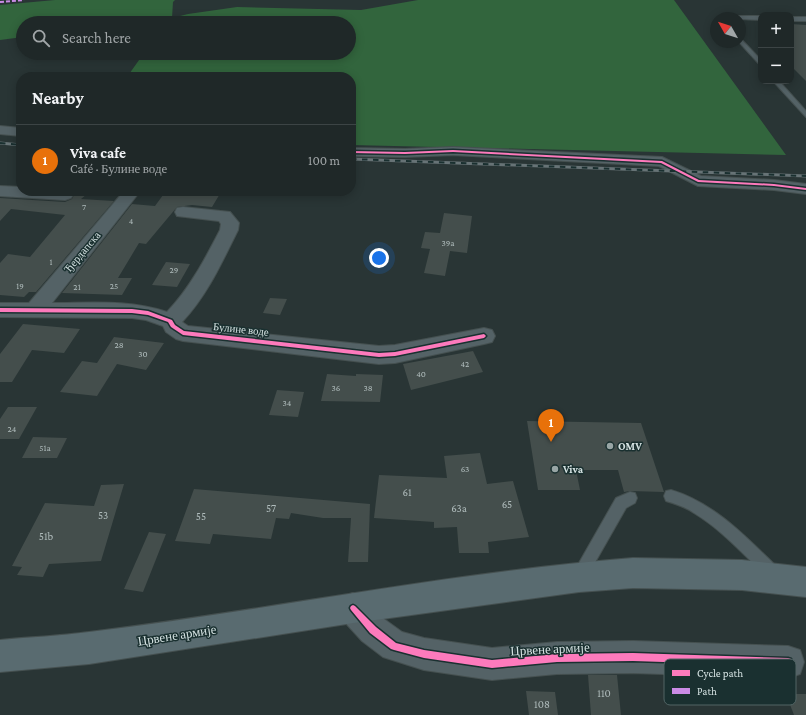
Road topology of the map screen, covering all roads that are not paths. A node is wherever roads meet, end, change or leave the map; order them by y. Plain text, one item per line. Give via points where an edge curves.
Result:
1 (746, 18) edge
2 (758, 18) edge
3 (794, 19) edge
4 (806, 19) edge
5 (746, 47) edge
6 (758, 61) edge
7 (779, 84) edge
8 (806, 115) edge
9 (0, 130) edge
10 (16, 132) edge
11 (356, 152) edge
12 (806, 189) edge
13 (0, 191) edge
14 (16, 192) edge
15 (128, 196) edge
16 (183, 212) dead end
17 (0, 310) edge
18 (34, 311) junction
19 (170, 321) junction
20 (484, 336) dead end
21 (671, 496) dead end
22 (630, 498) dead end
23 (579, 577) junction
24 (792, 580) edge
25 (353, 608) junction
26 (0, 656) edge
27 (695, 659) edge

1 - 2 lane
3 - 4 lane
5 - 6 lane
7 - 8 lane
9 - 10 street
11 - 12 street via 453,151 662,162 698,181
13 - 14 street
15 - 18 street, Ђердапска
16 - 19 street via 224,216 230,223 229,230 194,295
17 - 18 street, Булине воде
18 - 19 street, Булине воде via 132,311 148,313
19 - 20 street, Булине воде via 183,333 379,355
21 - 24 lane via 698,507
22 - 23 lane via 620,503
23 - 24 main road, Црвене армије via 633,573
23 - 25 main road, Црвене армије
25 - 26 main road, Црвене армије via 89,648
25 - 27 street, Црвене армије via 373,630 394,646 424,654 492,664 557,658

